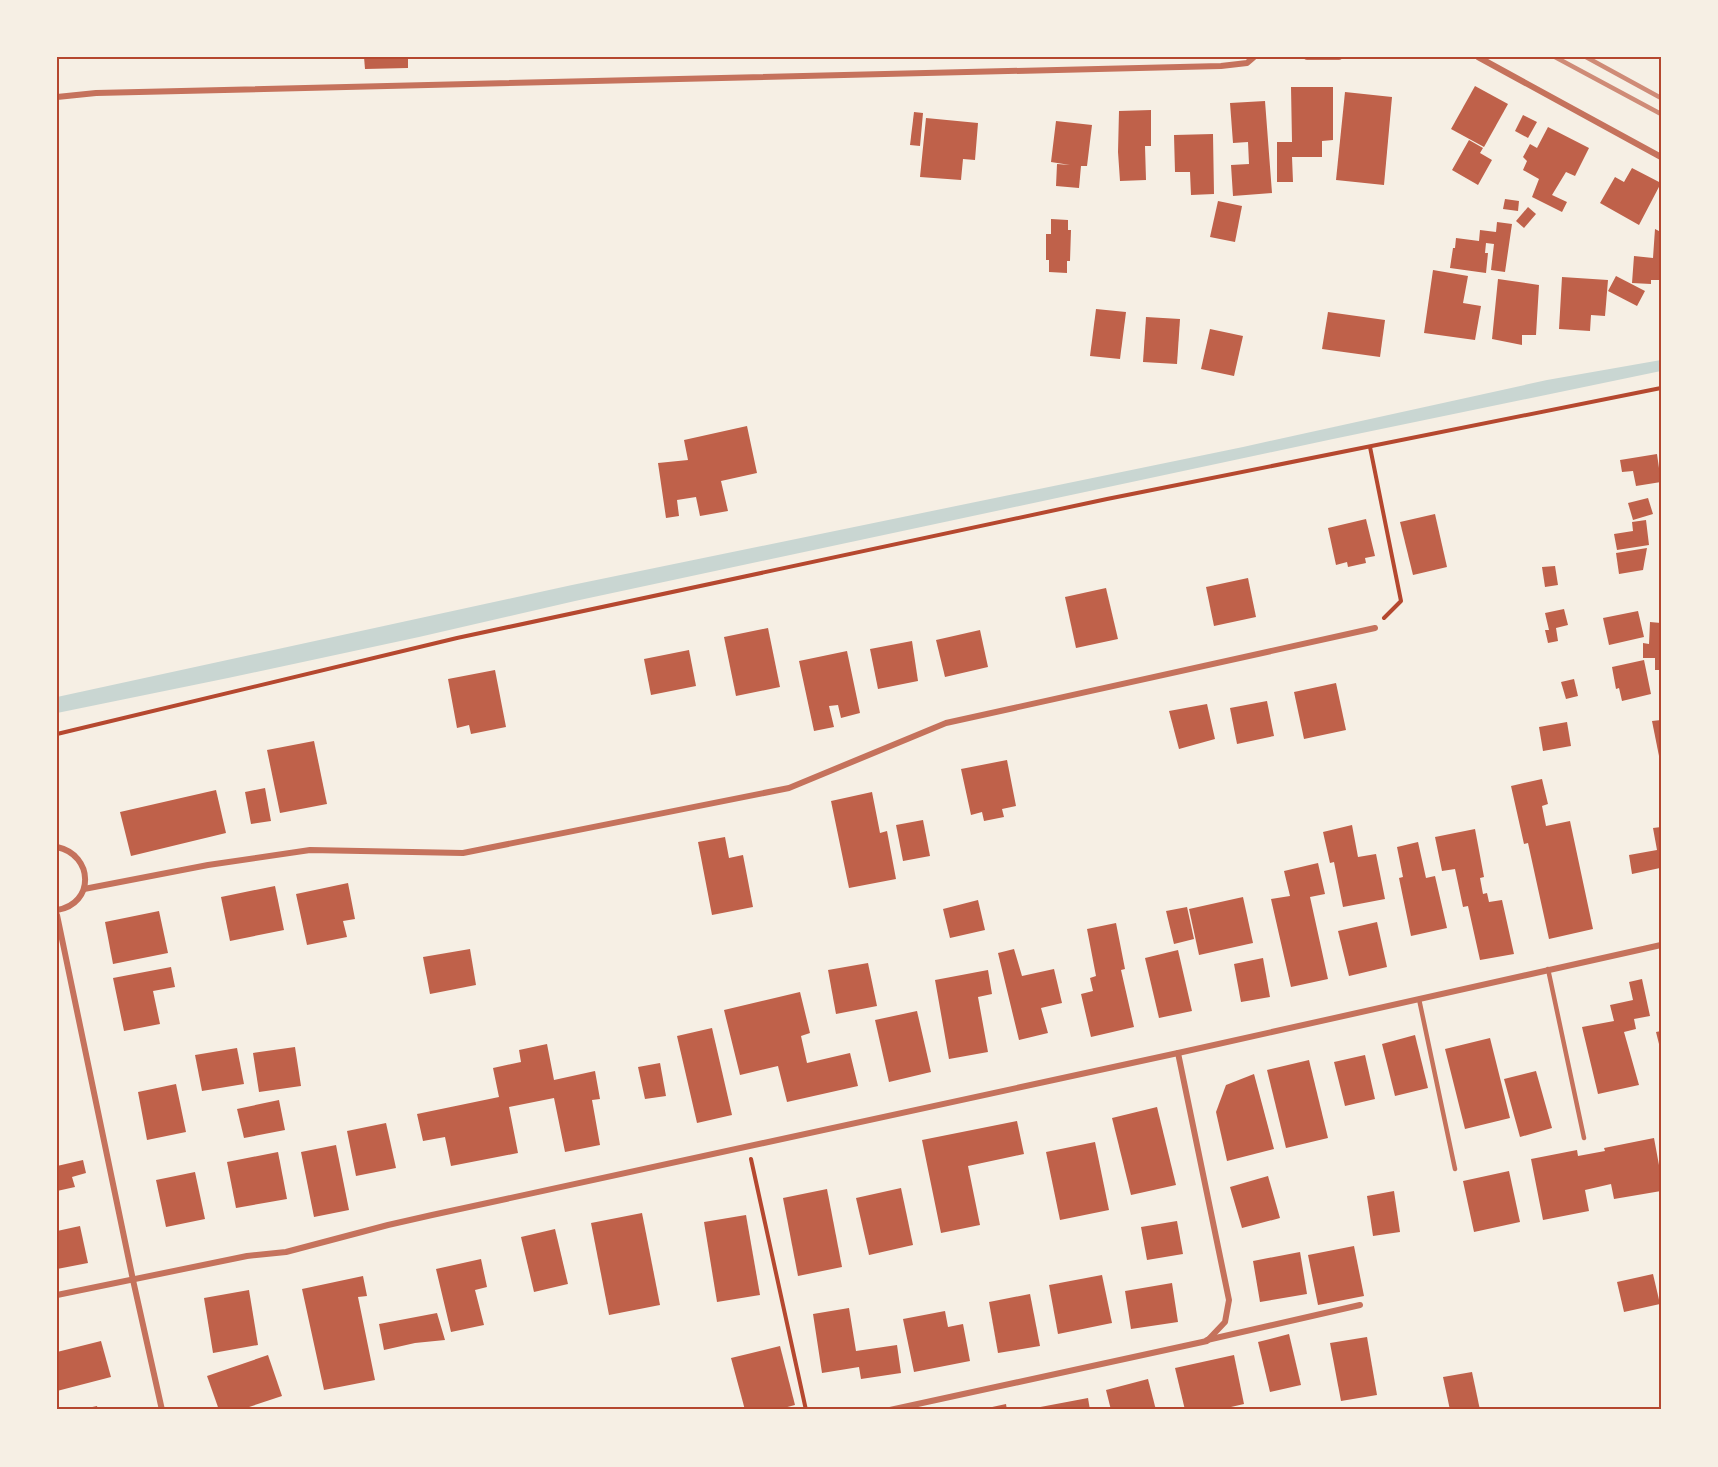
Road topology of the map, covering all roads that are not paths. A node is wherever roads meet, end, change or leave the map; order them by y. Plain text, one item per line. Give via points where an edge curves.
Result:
1 (1254, 57) edge
2 (1307, 57) edge
3 (1340, 57) edge
4 (1478, 57) edge
5 (57, 97) edge
6 (1661, 157) edge
7 (1375, 628) road end
8 (57, 847) edge
9 (84, 889) junction
10 (57, 912) edge
11 (1661, 945) edge
12 (1548, 969) junction
13 (1419, 999) junction
14 (1178, 1053) junction
15 (1584, 1138) dead end
16 (1455, 1169) dead end
17 (133, 1280) junction
18 (57, 1295) edge
19 (1360, 1305) dead end
20 (1207, 1341) junction
21 (162, 1410) edge
22 (890, 1410) edge

1 - 5 street via 1246,63 1221,66
2 - 3 street
4 - 6 street
7 - 9 street via 946,723 789,788 463,853 310,849
8 - 9 street via 81,862 86,878
9 - 10 street via 72,905
10 - 17 street
11 - 12 street
12 - 13 street
12 - 15 lane
13 - 14 street
13 - 16 lane
14 - 17 street via 432,1215 286,1252 247,1256
14 - 20 street via 1229,1300 1225,1322
17 - 18 street
17 - 21 street
19 - 20 street
20 - 22 street

